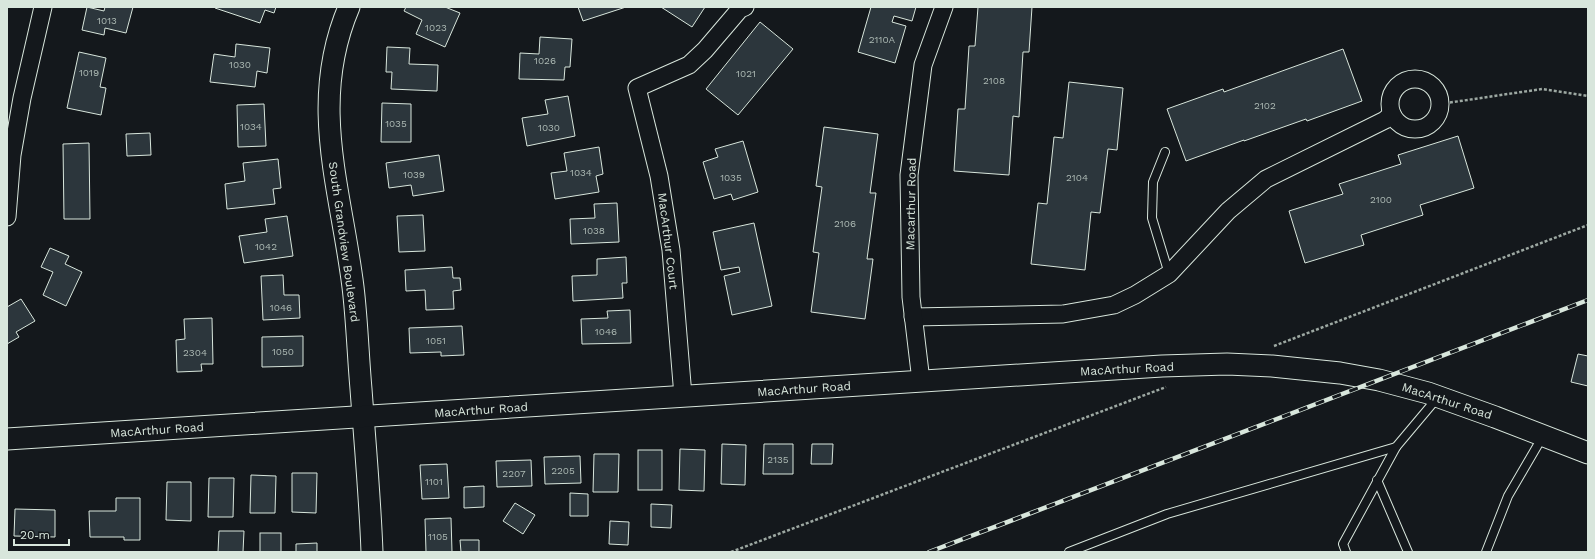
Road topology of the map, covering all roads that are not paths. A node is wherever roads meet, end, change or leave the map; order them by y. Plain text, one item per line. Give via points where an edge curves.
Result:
1 (43, 7) edge
2 (350, 7) edge
3 (745, 7) edge
4 (944, 7) edge
5 (1392, 114) junction
6 (1165, 152) dead end
7 (7, 217) edge
8 (1169, 274) junction
9 (913, 317) junction
10 (921, 381) junction
11 (683, 396) junction
12 (1439, 397) junction
13 (363, 417) junction
14 (1543, 436) junction
15 (7, 439) edge
16 (1396, 447) junction
17 (1588, 453) edge
18 (1377, 480) junction
19 (372, 552) edge
20 (1070, 552) edge
21 (1346, 552) edge
22 (1408, 552) edge
23 (1486, 552) edge

1 - 7 street via 13,148
2 - 13 street, South Grandview Boulevard via 335,49 330,79 329,136 353,286
3 - 11 street, MacArthur Court via 740,9 689,65 637,88 659,176 671,250
4 - 9 street, Macarthur Road via 923,65 909,175
5 - 5 street via 1390,106 1394,90 1406,80 1422,80 1436,89 1439,96 1439,113 1428,125 1420,128 1404,126
5 - 8 street via 1385,120 1266,179 1228,211
6 - 8 lane via 1154,182 1152,218
8 - 9 street via 1114,305 1063,314
9 - 10 street, Macarthur Road
10 - 11 street, MacArthur Road
10 - 12 street, MacArthur Road via 1227,364 1340,373 1379,380
11 - 13 street, MacArthur Road
12 - 14 street, MacArthur Road
12 - 16 lane
13 - 15 street, MacArthur Road
13 - 19 street, South Grandview Boulevard
14 - 17 street, MacArthur Road
14 - 23 lane via 1508,496
16 - 18 lane
16 - 20 lane via 1167,514
18 - 21 lane via 1343,544
18 - 22 lane

